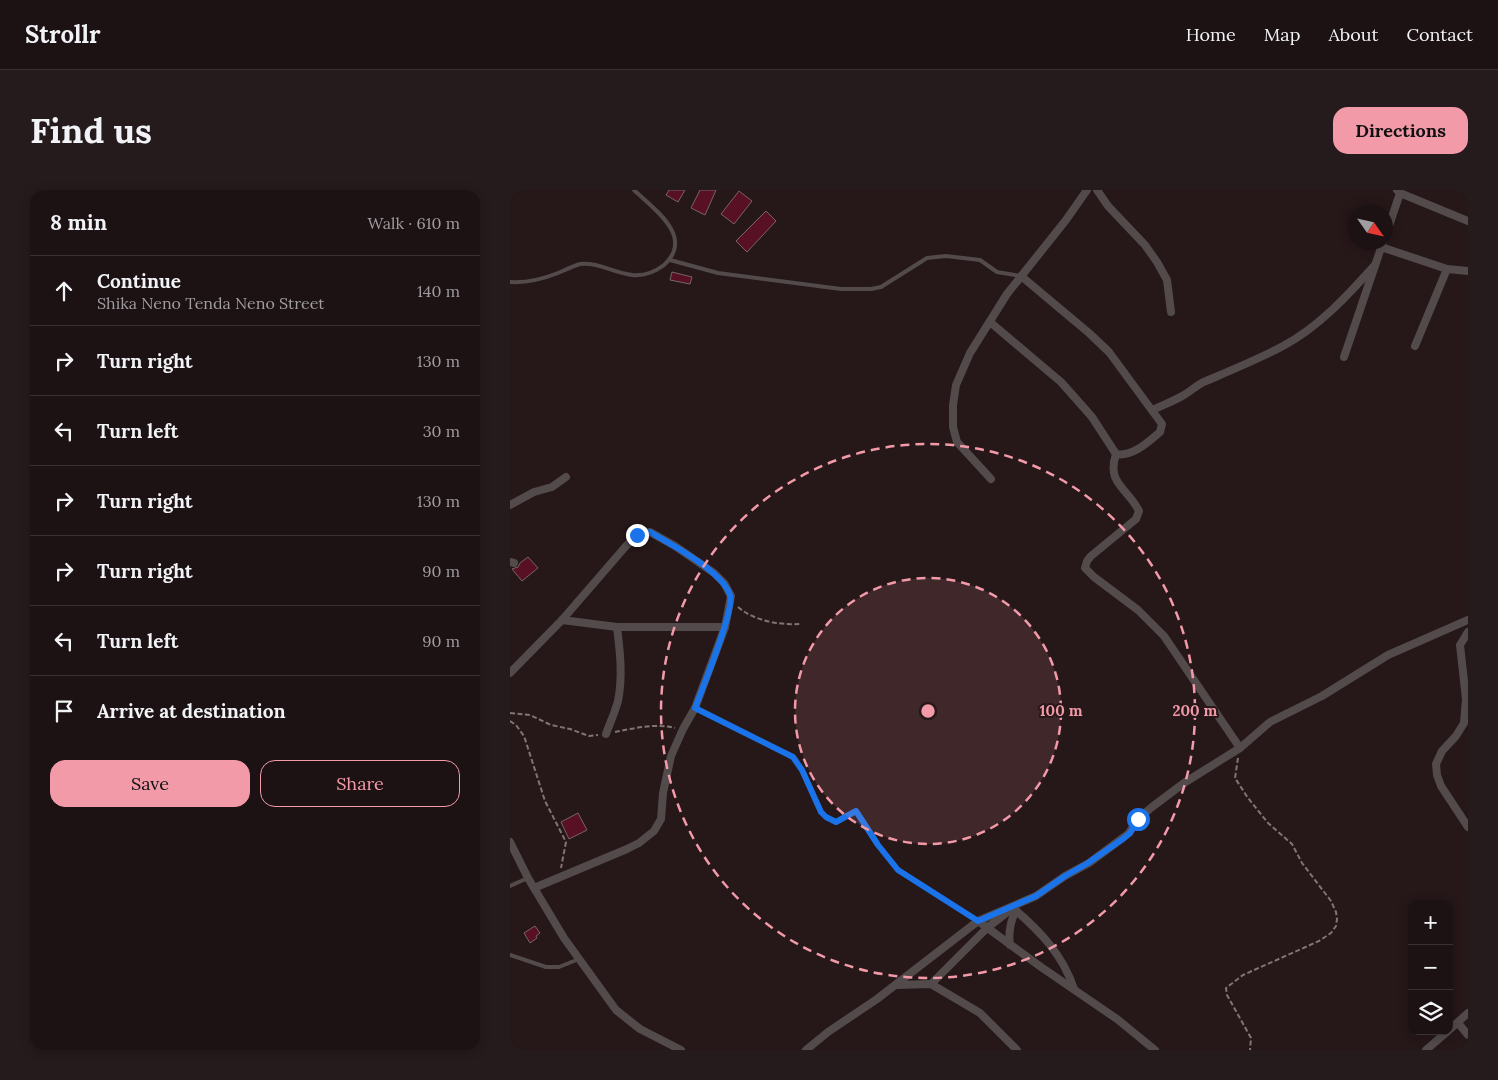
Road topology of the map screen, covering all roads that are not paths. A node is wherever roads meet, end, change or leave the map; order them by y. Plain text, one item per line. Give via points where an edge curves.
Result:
1 (634, 190) edge
2 (1087, 190) edge
3 (1097, 190) edge
4 (1399, 192) edge
5 (1393, 212) edge
6 (1468, 221) edge
7 (1393, 249) edge
8 (1380, 250) edge
9 (670, 260) junction
10 (1375, 265) junction
11 (1447, 269) junction
12 (1468, 271) edge
13 (1021, 276) junction
14 (510, 282) edge
15 (1171, 312) dead end
16 (990, 322) junction
17 (1414, 346) dead end
18 (1344, 357) dead end
19 (1152, 410) junction
20 (1116, 454) junction
21 (566, 477) dead end
22 (991, 479) dead end
23 (510, 505) edge
24 (562, 620) junction
25 (1467, 621) edge
26 (617, 627) junction
27 (725, 627) junction
28 (1468, 632) edge
29 (510, 673) edge
30 (606, 734) road end
31 (1240, 748) junction
32 (1468, 827) edge
33 (510, 842) edge
34 (528, 878) junction
35 (510, 886) edge
36 (534, 888) junction
37 (1016, 907) junction
38 (978, 921) junction
39 (987, 928) junction
40 (1010, 945) junction
41 (510, 955) edge
42 (579, 960) junction
43 (931, 984) junction
44 (896, 985) junction
45 (1074, 989) junction
46 (1468, 1013) edge
47 (1458, 1023) junction
48 (1453, 1026) edge
49 (1442, 1035) edge
50 (1468, 1035) edge
51 (681, 1050) edge
52 (806, 1050) edge
53 (1017, 1050) edge
54 (1155, 1050) edge
55 (1426, 1050) edge

1 - 9 lane via 671,227 676,242
2 - 13 street
3 - 15 street via 1144,245 1168,280
4 - 5 street
4 - 6 street
7 - 11 street
8 - 10 street
9 - 13 lane via 718,273 841,289 881,287 928,258 946,256 980,260 997,272
9 - 14 lane via 658,270 642,275 578,264 550,276
10 - 18 street
10 - 19 street via 1319,321 1284,346 1204,381
11 - 12 street
11 - 17 street
13 - 16 street
13 - 19 street via 1109,352
16 - 20 street via 1061,382 1092,417
16 - 22 street via 970,353 956,385 953,426 957,442
19 - 20 street via 1162,424 1160,432 1129,454
20 - 31 street via 1112,469 1115,478 1139,511 1136,519 1091,556 1085,568 1138,610 1164,636
21 - 23 street
24 - 26 street
24 - 27 street via 626,546 637,535 650,532 675,546 724,583 731,596
24 - 29 street
25 - 31 street via 1388,655 1322,696 1270,722
26 - 27 street
26 - 30 street via 620,683 618,702
27 - 36 street via 695,708 671,756 660,819 654,832 627,849
28 - 32 street via 1460,645 1466,699 1464,723 1436,764 1441,786
31 - 37 street via 1152,807 1124,838
33 - 34 street
34 - 35 lane
34 - 36 street
36 - 42 street
37 - 38 street
37 - 39 street
37 - 40 street via 1008,935
37 - 45 street via 1050,944 1069,973
38 - 39 street
38 - 44 street
39 - 40 street
39 - 43 street
40 - 45 street
41 - 42 lane via 546,967 559,967
42 - 51 street via 627,1020
43 - 44 street
43 - 53 street via 980,1013
44 - 52 street
45 - 54 street via 1117,1018
46 - 47 street
47 - 48 street
47 - 50 street
49 - 55 street

